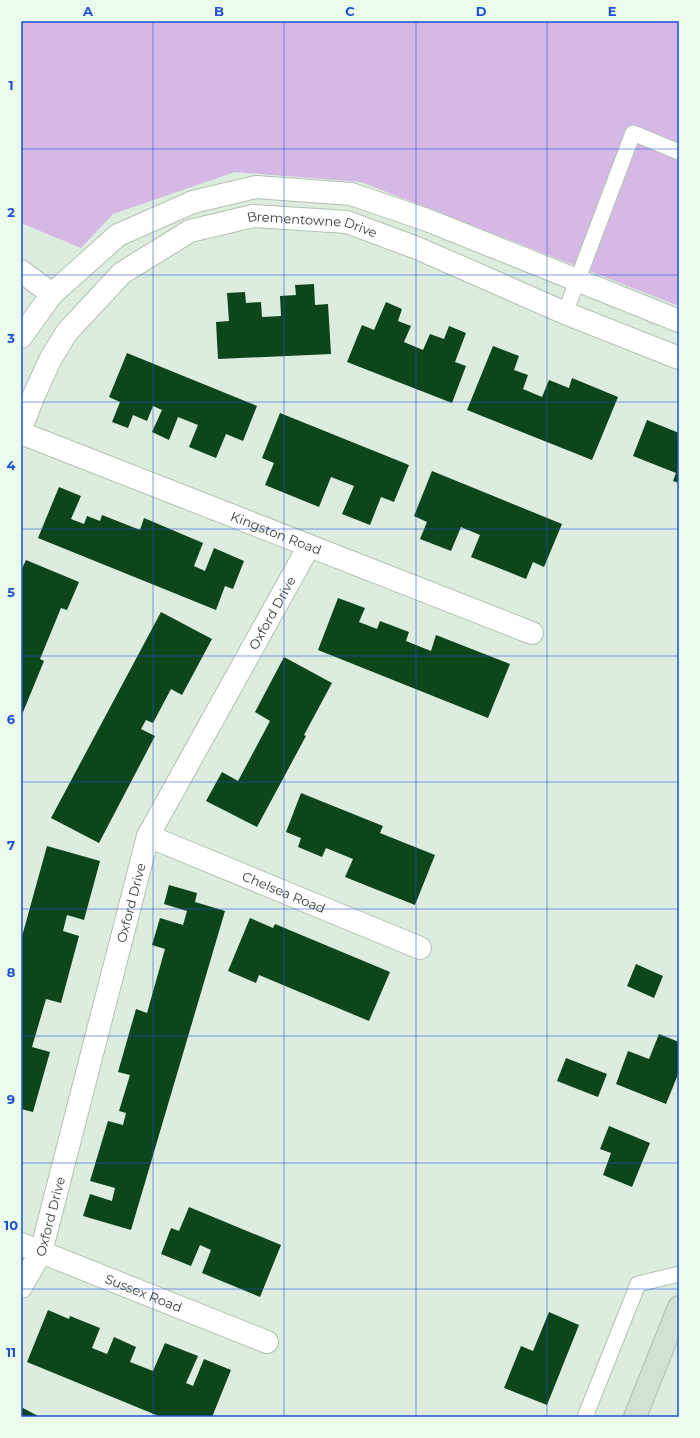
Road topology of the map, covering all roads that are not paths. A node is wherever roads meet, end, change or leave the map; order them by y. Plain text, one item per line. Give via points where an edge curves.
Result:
1 (679, 152) edge
2 (427, 220) junction
3 (417, 248) junction
4 (21, 271) edge
5 (576, 280) junction
6 (52, 294) junction
7 (565, 313) junction
8 (679, 321) edge
9 (21, 337) edge
10 (679, 358) edge
11 (21, 428) edge
12 (21, 433) edge
13 (309, 546) junction
14 (532, 633) dead end
15 (148, 836) junction
16 (420, 948) dead end
17 (31, 1248) edge
18 (679, 1274) edge
19 (21, 1287) edge
20 (679, 1307) edge
21 (267, 1342) dead end
22 (585, 1417) edge
23 (635, 1417) edge

1 - 5 lane via 633,133
2 - 3 street
2 - 5 street
2 - 6 street via 351,194 256,187 193,202 118,235
3 - 7 street, Brementowne Drive
3 - 11 street, Brementowne Drive via 348,222 253,216 190,231 122,273 66,332 51,358
4 - 6 street
5 - 7 lane
5 - 8 street
6 - 9 street
7 - 10 street, Brementowne Drive
12 - 13 street, Kingston Road
13 - 14 street, Kingston Road
13 - 15 street, Oxford Drive
15 - 16 street, Chelsea Road
15 - 17 street, Oxford Drive
17 - 19 street, Oxford Drive
17 - 21 street, Sussex Road
18 - 22 lane via 638,1284
20 - 23 street

